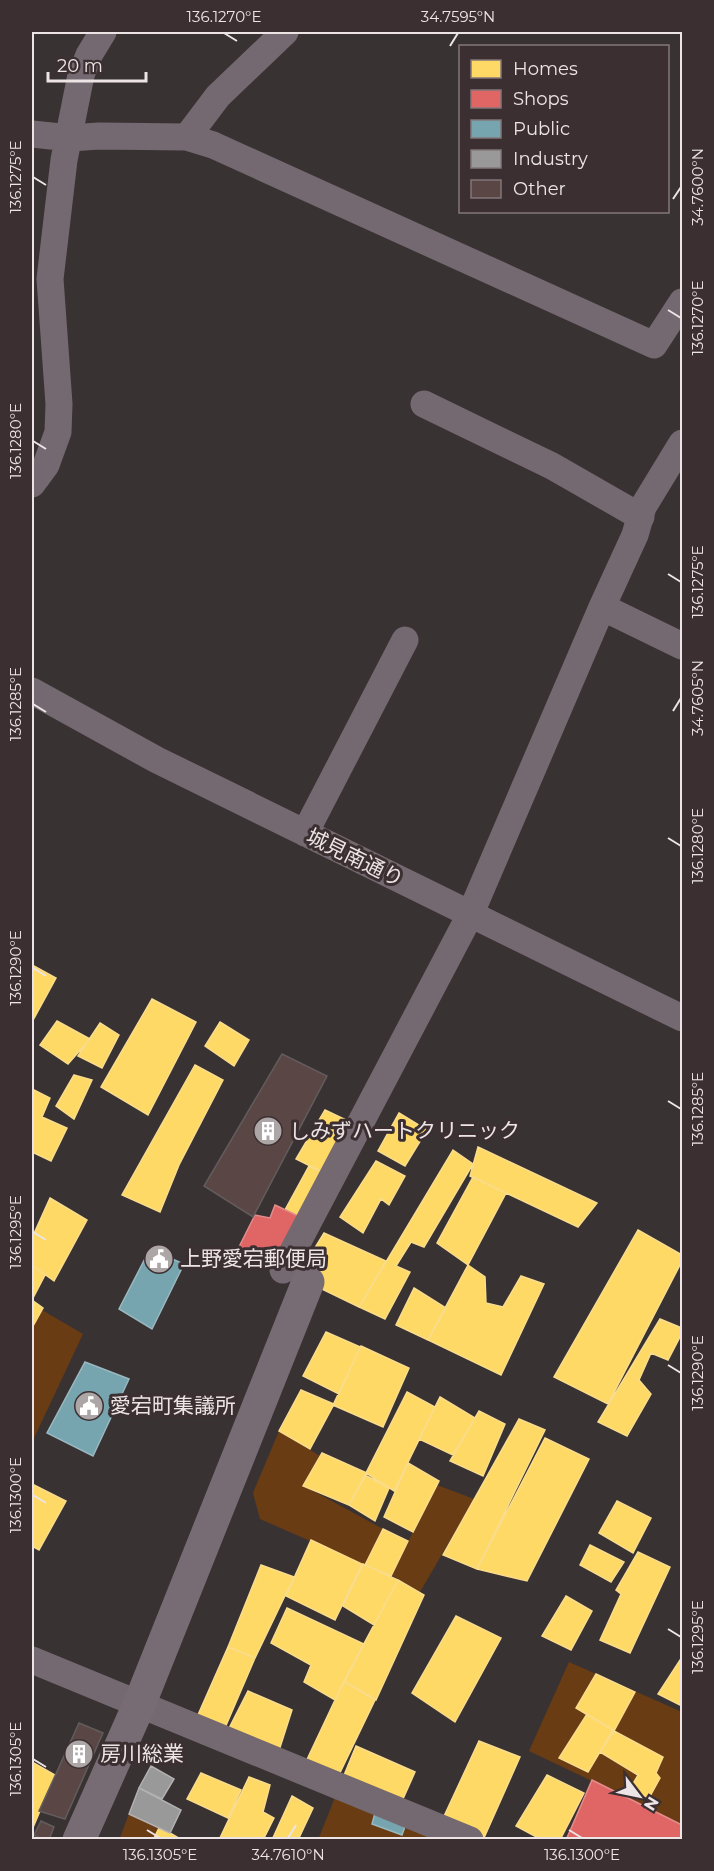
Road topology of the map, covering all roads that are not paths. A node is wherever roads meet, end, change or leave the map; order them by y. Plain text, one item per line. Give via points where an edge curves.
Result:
1 (103, 32) edge
2 (285, 32) edge
3 (32, 134) edge
4 (187, 136) junction
5 (70, 138) junction
6 (682, 302) edge
7 (424, 404) dead end
8 (682, 443) edge
9 (32, 484) edge
10 (641, 517) junction
11 (602, 607) junction
12 (405, 640) dead end
13 (682, 646) edge
14 (32, 691) edge
15 (305, 833) junction
16 (470, 915) junction
17 (682, 1018) edge
18 (295, 1276) joint
19 (32, 1660) edge
20 (139, 1705) junction
21 (79, 1839) edge
22 (470, 1839) edge

1 - 5 street via 81,75
2 - 4 street via 218,96
3 - 5 street
4 - 5 street
4 - 6 street via 654,345
5 - 9 street via 50,279 58,432 46,465
7 - 10 street via 552,466
8 - 10 street
10 - 11 street
11 - 13 street
11 - 16 street
12 - 15 street
14 - 15 street, 城見南通り via 157,760
15 - 16 street, 城見南通り
16 - 17 street, 城見南通り
16 - 18 street
18 - 20 street
19 - 20 street
20 - 21 street
20 - 22 street

